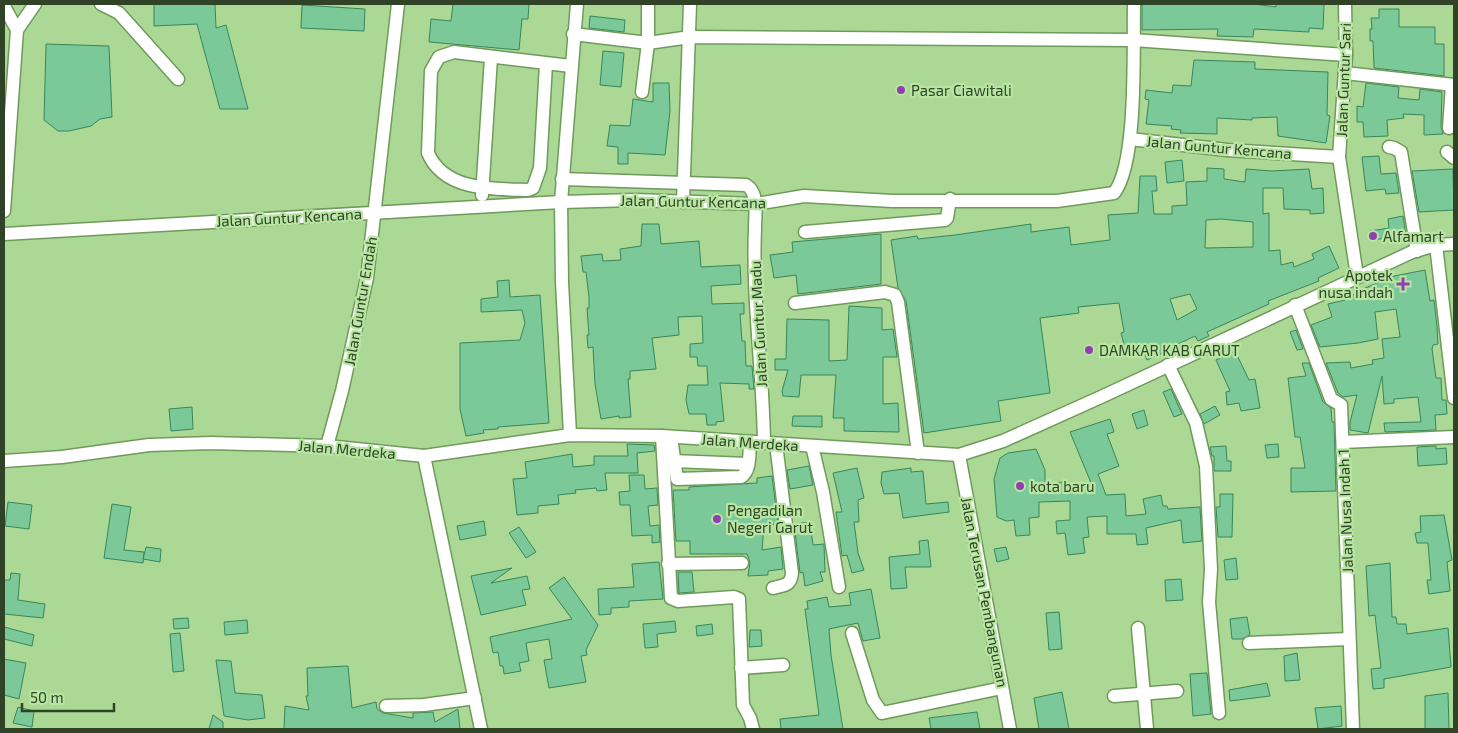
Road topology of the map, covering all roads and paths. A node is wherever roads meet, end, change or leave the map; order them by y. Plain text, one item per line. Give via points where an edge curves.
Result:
1 (35, 4) edge
2 (101, 4) edge
3 (398, 4) edge
4 (576, 4) edge
5 (648, 4) edge
6 (690, 4) edge
7 (1134, 4) edge
8 (1345, 4) edge
9 (4, 6) edge
10 (17, 30) junction
11 (573, 34) junction
12 (690, 37) junction
13 (1133, 40) junction
14 (648, 43) junction
15 (1346, 55) junction
16 (491, 58) junction
17 (546, 64) junction
18 (571, 66) junction
19 (1345, 73) junction
20 (178, 79) dead end
21 (1453, 85) edge
22 (642, 92) dead end
23 (1449, 128) dead end
24 (1130, 139) junction
25 (1389, 147) dead end
26 (1340, 157) junction
27 (562, 179) junction
28 (684, 181) junction
29 (483, 189) junction
30 (950, 199) junction
31 (561, 202) junction
32 (683, 202) junction
33 (756, 204) junction
34 (481, 205) junction
35 (4, 211) edge
36 (375, 212) junction
37 (805, 232) dead end
38 (4, 234) edge
39 (1454, 244) edge
40 (1436, 245) junction
41 (1417, 251) junction
42 (1357, 276) junction
43 (795, 303) dead end
44 (1295, 305) junction
45 (1168, 365) junction
46 (1454, 398) edge
47 (570, 435) junction
48 (666, 436) junction
49 (1454, 437) edge
50 (750, 442) junction
51 (1343, 442) junction
52 (770, 444) junction
53 (327, 446) junction
54 (812, 446) junction
55 (918, 452) junction
56 (959, 455) junction
57 (424, 456) junction
58 (673, 460) junction
59 (4, 461) edge
60 (748, 464) junction
61 (742, 563) dead end
62 (668, 564) junction
63 (839, 587) dead end
64 (773, 588) dead end
65 (1138, 628) dead end
66 (852, 633) dead end
67 (1349, 639) junction
68 (1249, 643) dead end
69 (783, 665) dead end
70 (741, 668) junction
71 (1002, 688) junction
72 (1177, 691) dead end
73 (1145, 694) junction
74 (1114, 696) dead end
75 (475, 698) junction
76 (386, 706) dead end
77 (1219, 713) dead end
78 (481, 729) edge
79 (753, 729) edge
80 (1010, 729) edge
81 (1147, 729) edge
82 (1353, 729) edge

1 - 10 street
2 - 20 street via 120,14
3 - 36 street, Jalan Guntur Endah
4 - 11 street
5 - 14 street
6 - 12 street
7 - 13 street
8 - 15 street, Jalan Guntur Sari
9 - 10 street
10 - 35 street
11 - 14 street
11 - 18 street
12 - 13 street
12 - 14 street
12 - 28 street
13 - 15 street
13 - 24 street
14 - 22 street
15 - 19 street, Jalan Guntur Sari
16 - 17 street
16 - 29 street
16 - 29 street via 454,52 439,57 431,71 428,153 432,163 457,181
17 - 18 street
17 - 29 street via 540,168 536,184 528,190
18 - 27 street
19 - 21 street
19 - 26 street, Jalan Guntur Sari
21 - 23 street
24 - 26 street, Jalan Guntur Kencana via 1228,150
24 - 30 street, Jalan Guntur Kencana via 1125,171 1114,193 1057,201
25 - 41 street via 1401,152
26 - 42 street, Jalan Guntur Sari
27 - 28 street
27 - 31 street
28 - 32 street
28 - 33 street via 746,185
29 - 34 street
30 - 33 street, Jalan Guntur Kencana via 804,196
30 - 37 street via 945,220
31 - 32 street, Jalan Guntur Kencana
31 - 34 street, Jalan Guntur Kencana
31 - 47 street
32 - 33 street, Jalan Guntur Kencana
33 - 52 street, Jalan Guntur Madu via 754,260
34 - 36 street, Jalan Guntur Kencana
36 - 38 street, Jalan Guntur Kencana
36 - 53 street, Jalan Guntur Endah via 364,294
39 - 40 street, Jalan Merdeka
40 - 41 street, Jalan Merdeka
40 - 46 street
41 - 42 street, Jalan Merdeka
42 - 44 street, Jalan Merdeka
43 - 55 street via 885,292 895,294
44 - 45 street, Jalan Merdeka
44 - 51 street, Jalan Nusa Indah 1 via 1331,399 1341,405
45 - 56 street, Jalan Merdeka via 1003,441
45 - 77 street via 1196,423 1205,459 1211,569 1209,602
47 - 48 street, Jalan Merdeka
47 - 57 street, Jalan Merdeka
48 - 50 street, Jalan Merdeka
48 - 58 street
48 - 62 street
49 - 51 street
50 - 52 street, Jalan Merdeka
50 - 60 street
51 - 67 street, Jalan Nusa Indah 1
52 - 54 street, Jalan Merdeka
52 - 64 street, Jalan Guntur Madu via 792,573 792,581
53 - 57 street, Jalan Merdeka
53 - 59 street, Jalan Merdeka via 149,445
54 - 55 street, Jalan Merdeka
54 - 63 street
55 - 56 street, Jalan Merdeka
56 - 71 street, Jalan Terusan Pembangunan
57 - 75 street
58 - 60 street
58 - 60 street via 677,479 741,477 746,474
61 - 62 street
62 - 70 street via 673,600 739,599
65 - 73 street
66 - 71 street via 873,700 882,713
67 - 68 street
67 - 82 street, Jalan Nusa Indah 1
69 - 70 street
70 - 79 street via 742,704
71 - 80 street, Jalan Terusan Pembangunan
72 - 73 street
73 - 74 street
73 - 81 street
75 - 76 street
75 - 78 street

